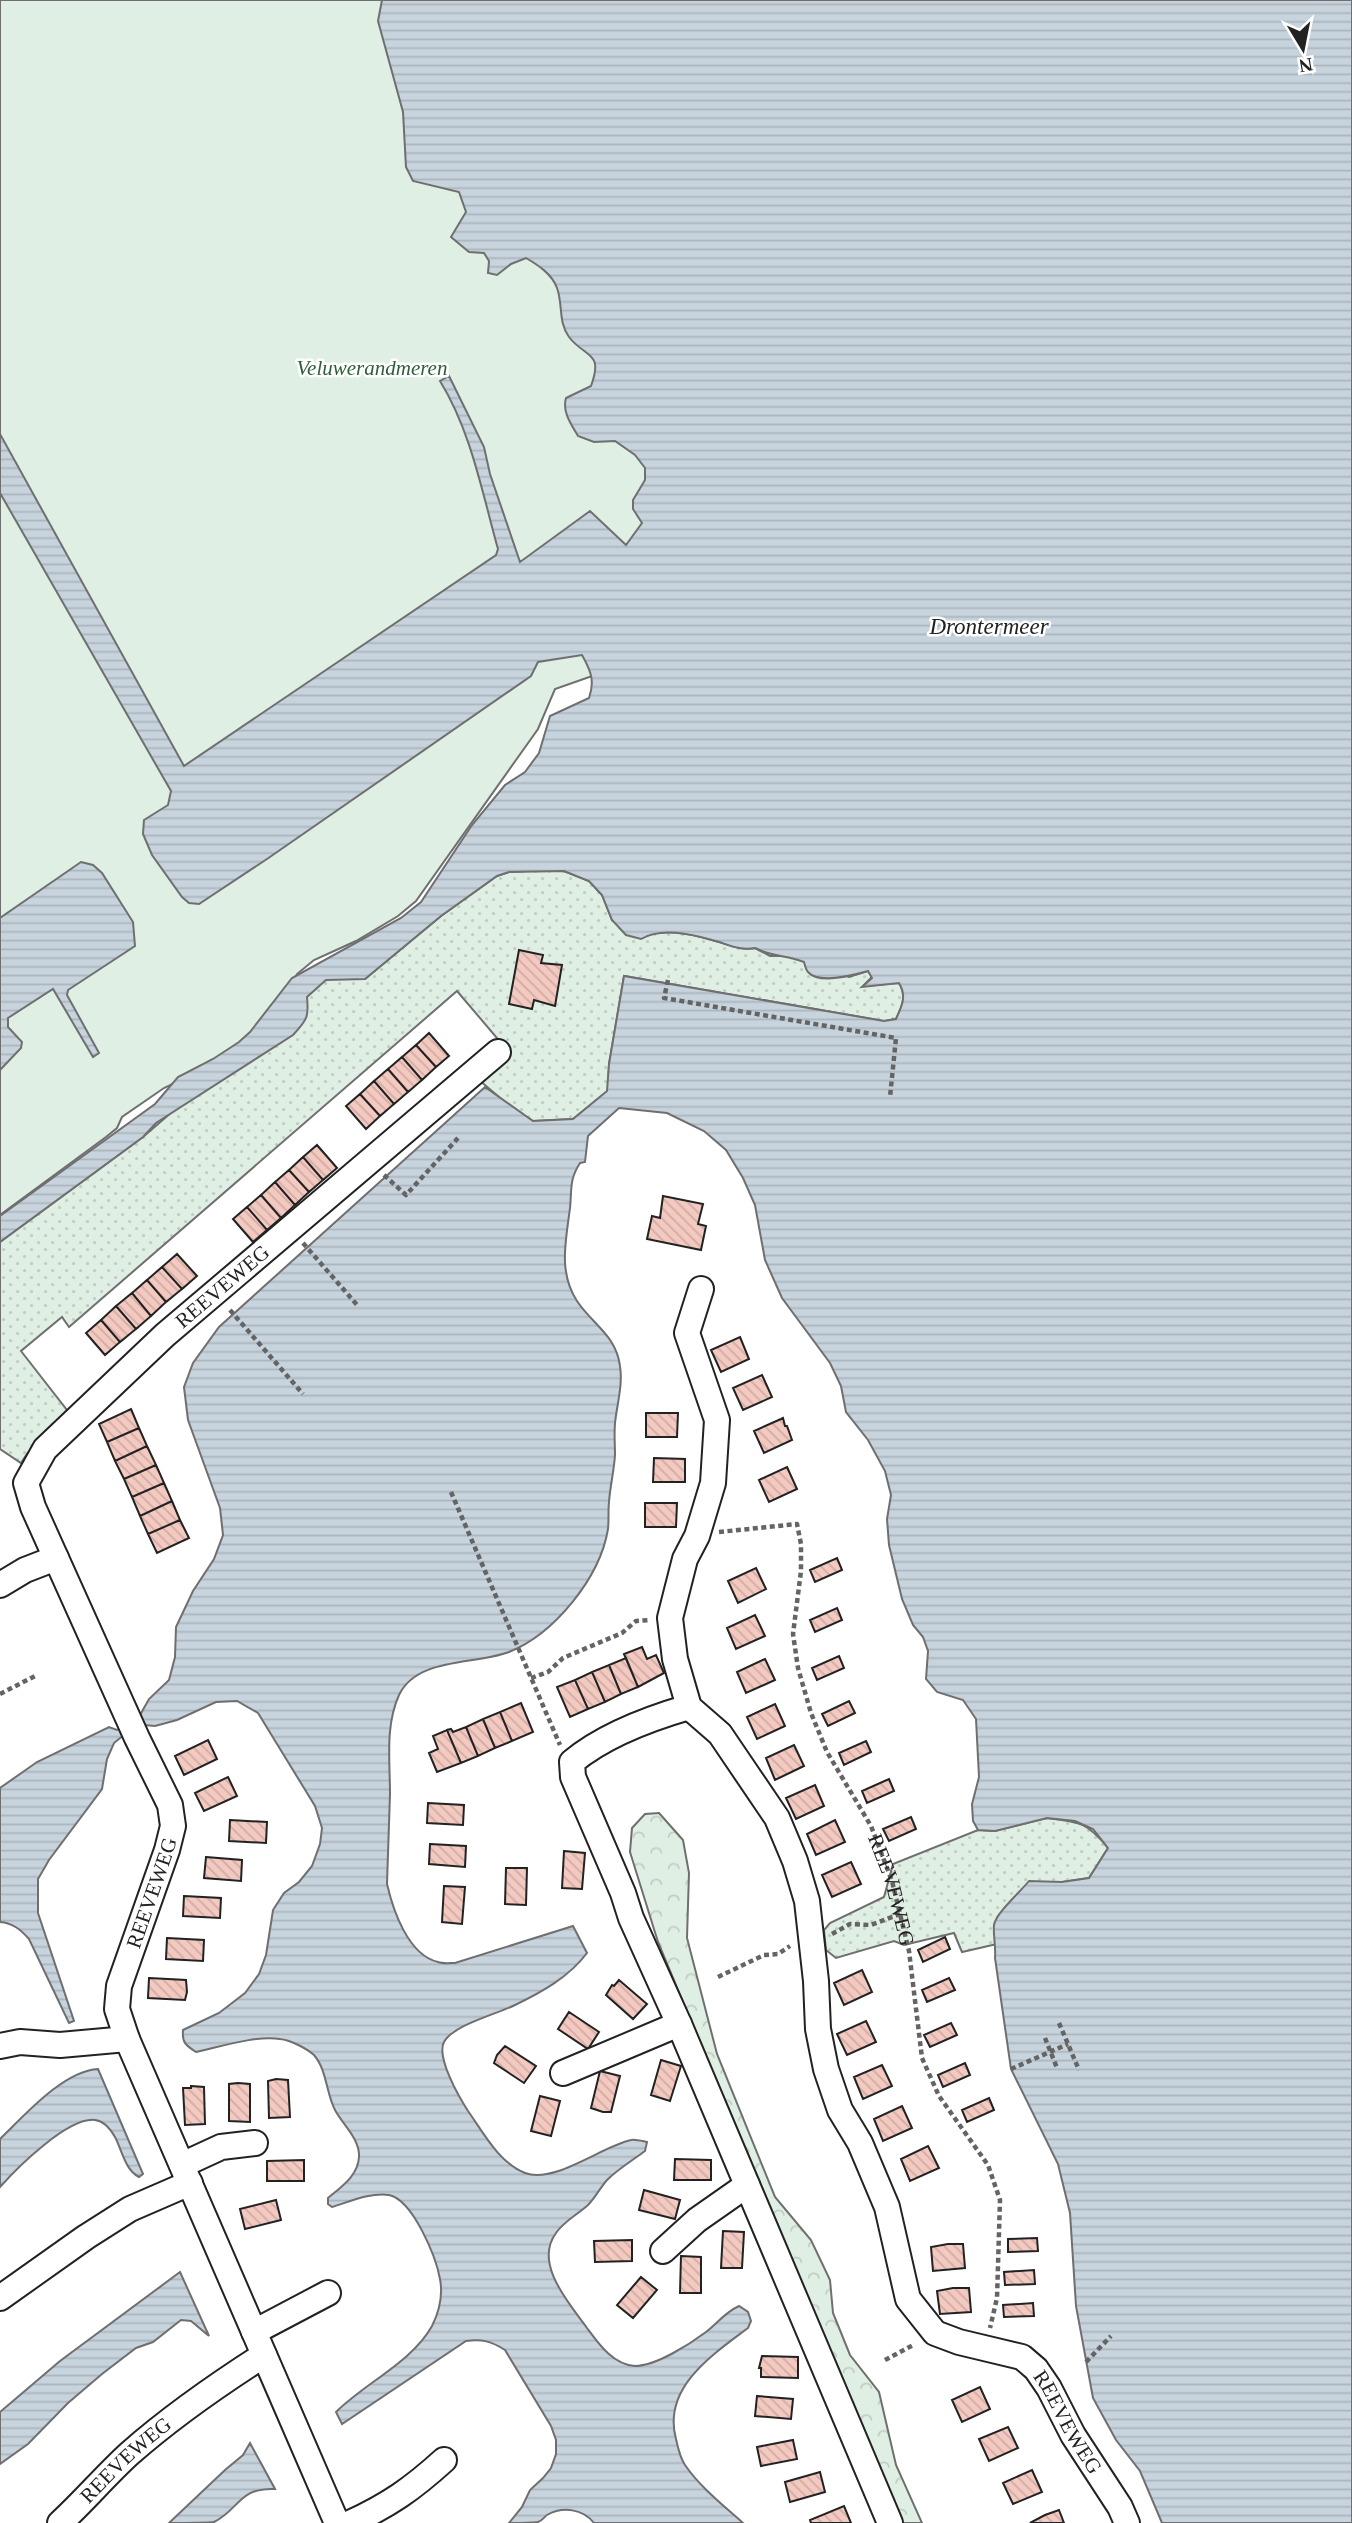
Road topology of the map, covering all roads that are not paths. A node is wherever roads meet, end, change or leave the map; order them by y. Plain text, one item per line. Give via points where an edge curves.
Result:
1 (498, 1052) dead end
2 (701, 1289) dead end
3 (56, 1558) junction
4 (0, 1585) edge
5 (689, 1707) junction
6 (679, 2024) junction
7 (127, 2039) junction
8 (0, 2046) edge
9 (563, 2073) dead end
10 (254, 2143) dead end
11 (186, 2174) junction
12 (747, 2185) junction
13 (663, 2251) dead end
14 (328, 2293) dead end
15 (0, 2298) edge
16 (259, 2343) junction
17 (444, 2460) dead end
18 (60, 2523) edge
19 (337, 2523) edge
20 (350, 2523) edge
21 (890, 2523) edge
22 (1127, 2523) edge

1 - 3 lane, REEVEWEG via 165,1335 45,1449 26,1483
2 - 5 lane via 687,1333 717,1420 713,1483 685,1559 670,1618 675,1659
3 - 4 lane
3 - 7 lane, REEVEWEG via 170,1805 173,1826 159,1878 119,1986 117,2009
5 - 6 lane via 586,1750 572,1762 573,1777
5 - 22 lane, REEVEWEG via 720,1734 776,1818 795,1861 807,1901 826,2069 840,2110 860,2143 887,2207 908,2299 936,2333 1022,2357 1036,2369
6 - 9 lane
6 - 12 lane
7 - 8 lane
7 - 11 lane, REEVEWEG
10 - 11 lane via 221,2147
11 - 15 lane
11 - 16 lane, REEVEWEG
12 - 13 lane
12 - 21 lane
14 - 16 lane, REEVEWEG
16 - 18 lane, REEVEWEG via 128,2455
16 - 19 lane, REEVEWEG
17 - 20 lane via 413,2488

